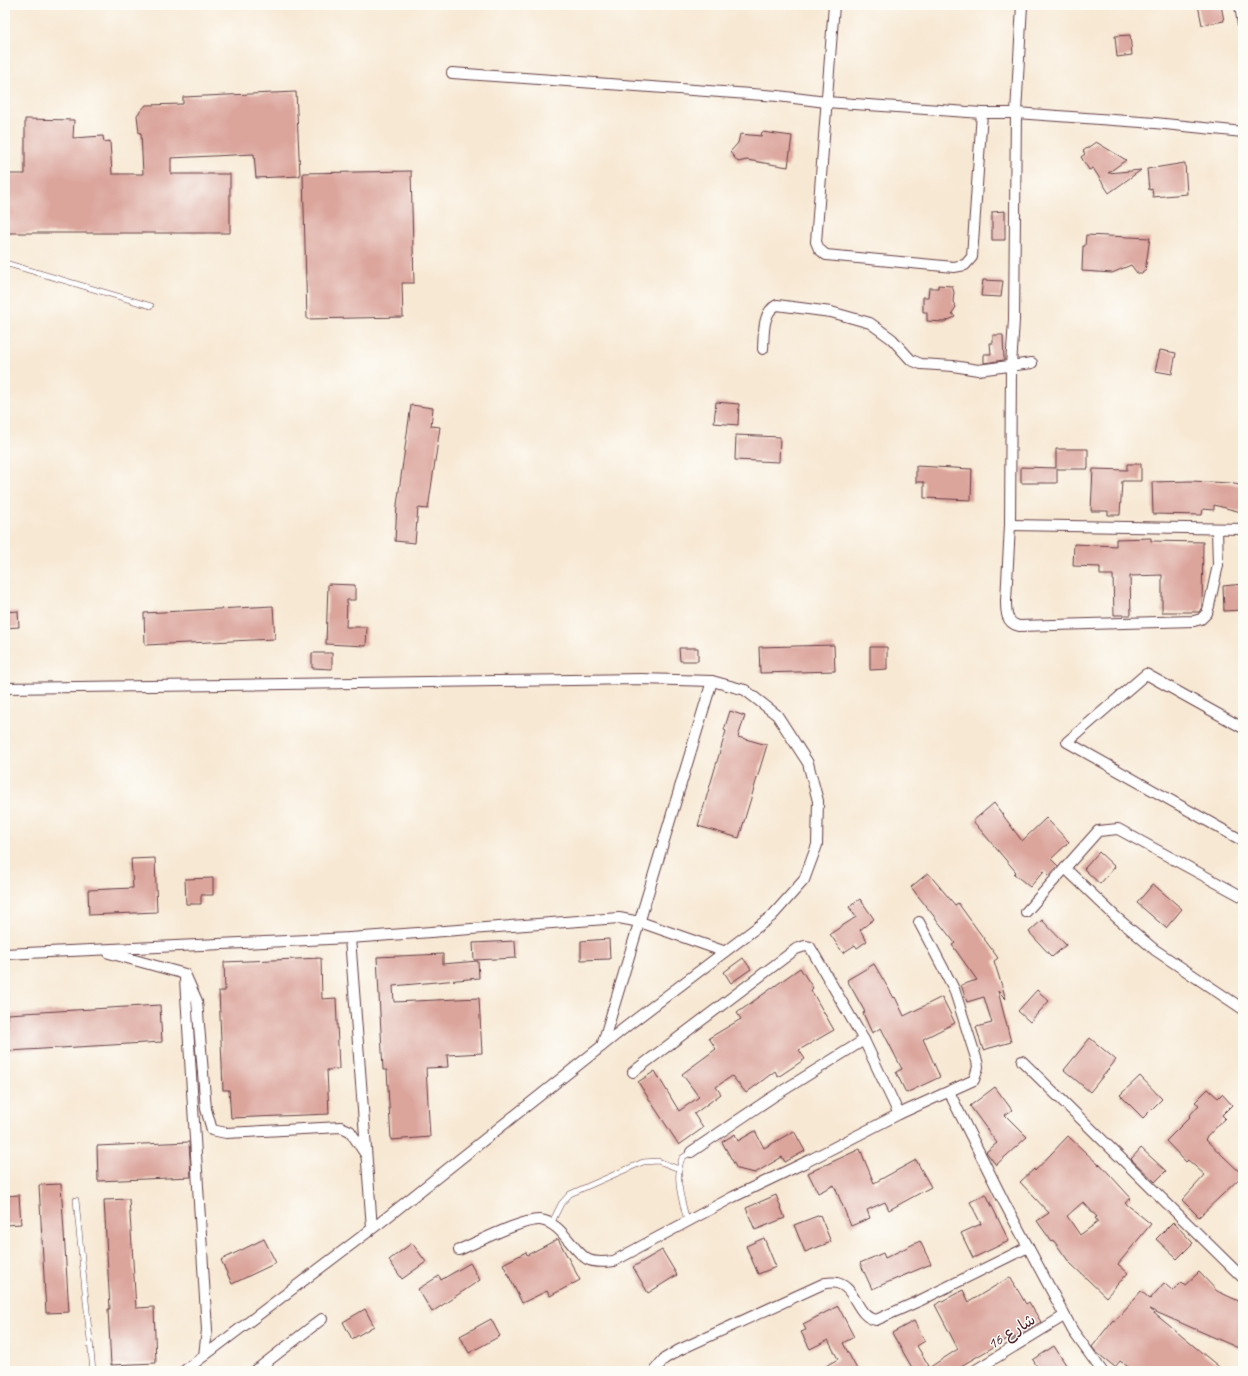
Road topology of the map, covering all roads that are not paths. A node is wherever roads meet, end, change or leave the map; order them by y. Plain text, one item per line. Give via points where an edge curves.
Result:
1 (834, 5) edge
2 (1022, 5) edge
3 (1240, 5) edge
4 (1243, 25) edge
5 (452, 74) dead end
6 (826, 102) junction
7 (982, 113) junction
8 (1016, 113) junction
9 (1243, 132) edge
10 (5, 263) edge
11 (151, 306) dead end
12 (763, 349) dead end
13 (1032, 363) dead end
14 (1011, 366) junction
15 (1010, 525) junction
16 (1217, 529) junction
17 (1243, 529) edge
18 (712, 681) junction
19 (5, 688) edge
20 (1243, 728) edge
21 (1243, 841) edge
22 (1065, 868) junction
23 (1243, 897) edge
24 (1026, 912) dead end
25 (640, 922) junction
26 (919, 922) dead end
27 (350, 938) junction
28 (98, 950) junction
29 (724, 951) junction
30 (5, 954) edge
31 (185, 974) junction
32 (1243, 1009) edge
33 (864, 1040) junction
34 (602, 1046) junction
35 (1022, 1061) dead end
36 (633, 1072) dead end
37 (949, 1092) junction
38 (899, 1114) junction
39 (692, 1152) joint
40 (366, 1155) junction
41 (678, 1169) junction
42 (76, 1200) dead end
43 (687, 1221) junction
44 (551, 1224) junction
45 (372, 1228) junction
46 (1028, 1247) junction
47 (459, 1250) dead end
48 (1243, 1278) edge
49 (1064, 1316) junction
50 (322, 1319) dead end
51 (204, 1356) junction
52 (93, 1371) edge
53 (184, 1371) edge
54 (255, 1371) edge
55 (654, 1371) edge
56 (974, 1371) edge
57 (1102, 1371) edge

1 - 6 street
2 - 8 street
3 - 4 street
5 - 6 street via 778,96
6 - 7 street
6 - 7 street via 816,242 819,249 835,257 946,266 965,265 972,257
7 - 8 street
8 - 9 street
8 - 14 street via 1014,320
10 - 11 lane
12 - 14 street via 767,314 770,308 777,305 831,312 870,323 892,339 911,360 921,364 978,370
13 - 14 street
14 - 15 street
15 - 16 street
15 - 16 street via 1006,613 1013,624 1019,626 1194,622 1206,613 1209,606 1218,565
16 - 17 street
18 - 19 street via 641,679
18 - 25 street
18 - 29 street via 745,690 777,715 808,763 818,801 817,846 804,880 772,916
20 - 21 street via 1146,674 1068,742
22 - 23 street via 1098,831 1118,829
22 - 24 street
22 - 32 street via 1155,950
25 - 27 street via 619,918
25 - 29 street
25 - 34 street
26 - 37 street via 954,989 977,1061 974,1080
27 - 28 street
27 - 40 street
28 - 30 street
28 - 31 street
29 - 34 street
31 - 40 street via 197,1001 206,1109 212,1130 226,1133 341,1127 355,1136
31 - 51 street via 207,1330
33 - 36 street via 814,952 810,947 800,947
33 - 38 street
33 - 39 street via 771,1098
34 - 45 street
35 - 48 street
37 - 38 street
37 - 46 street
38 - 43 street
39 - 41 lane via 682,1158
40 - 45 street
41 - 43 lane
41 - 44 lane via 658,1160 643,1162 570,1194 561,1204
42 - 52 lane
43 - 44 street via 628,1255 603,1263 587,1259
44 - 47 street via 538,1220 523,1224
45 - 51 street
46 - 49 street
46 - 55 street via 876,1320 869,1319 864,1314 843,1286 837,1283 824,1283 679,1350 664,1359
49 - 56 street, شارع 16
49 - 57 street
50 - 54 street
51 - 53 street

